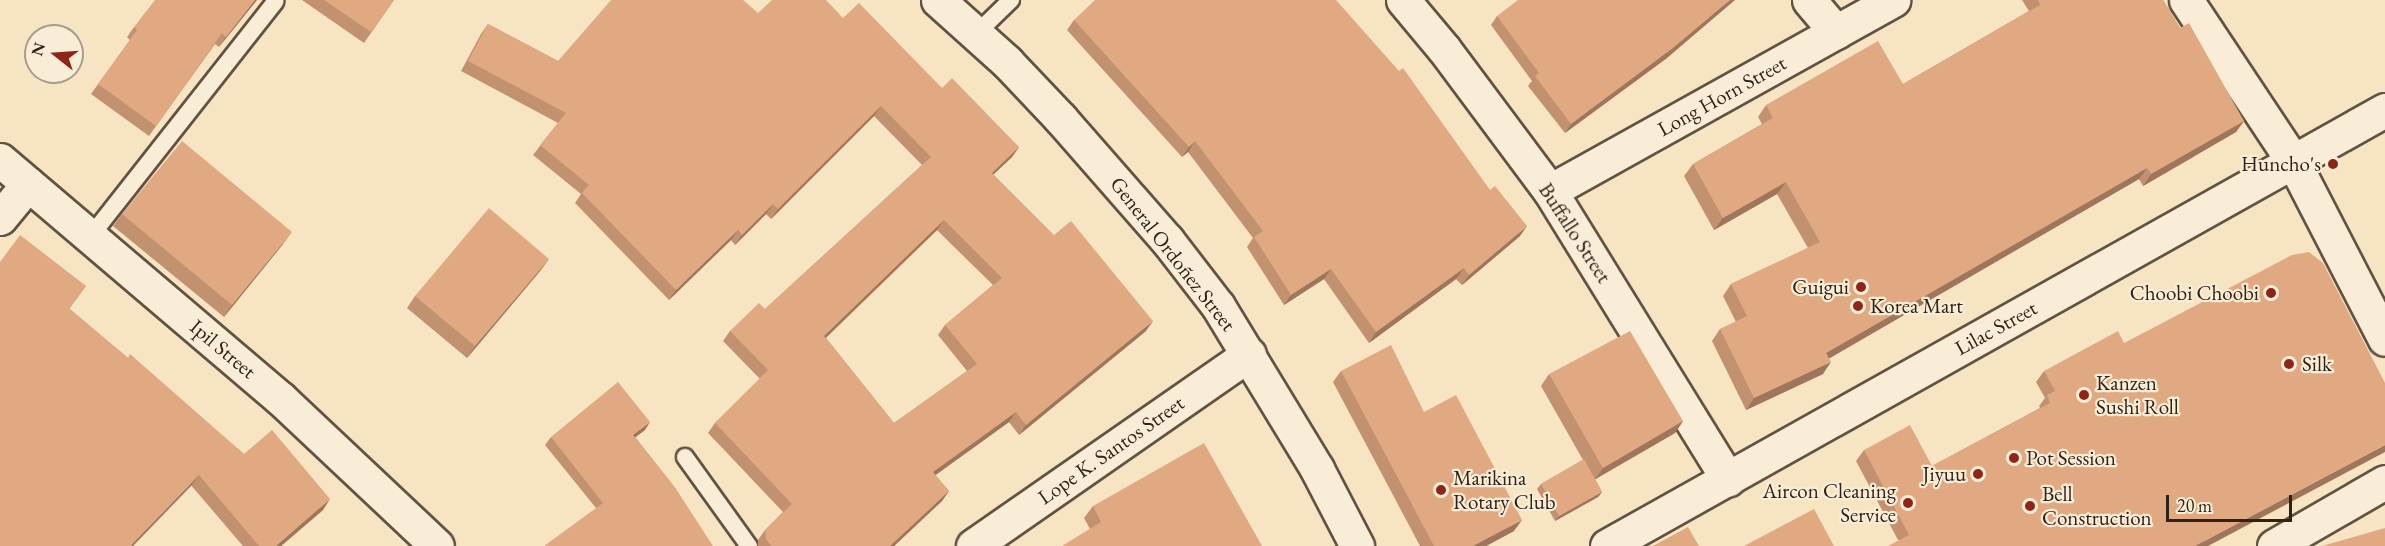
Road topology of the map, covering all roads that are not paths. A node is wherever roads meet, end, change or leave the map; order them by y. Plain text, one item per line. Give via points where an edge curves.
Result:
1 (938, 0) edge
2 (1011, 0) edge
3 (1403, 0) edge
4 (1809, 0) edge
5 (1893, 0) edge
6 (2186, 0) edge
7 (276, 1) edge
8 (1836, 32) junction
9 (976, 34) junction
10 (2385, 110) edge
11 (0, 160) edge
12 (2293, 161) junction
13 (28, 184) junction
14 (1550, 191) junction
15 (0, 218) edge
16 (90, 237) junction
17 (2385, 339) edge
18 (1249, 354) junction
19 (685, 457) dead end
20 (1728, 479) junction
21 (2385, 482) edge
22 (993, 540) edge
23 (437, 546) edge
24 (749, 546) edge
25 (1357, 546) edge
26 (1607, 546) edge
27 (2274, 546) edge

1 - 9 street, General Ordoñez Street
2 - 9 lane
3 - 14 street, Buffallo Street
4 - 8 street
5 - 8 street, Long Horn Street
6 - 12 street
7 - 16 lane
8 - 14 street, Long Horn Street
9 - 18 street, General Ordoñez Street via 1115,178 1218,306
10 - 12 street, Lilac Street
11 - 13 street, Ipil Street
12 - 17 street
12 - 20 street, Lilac Street
13 - 15 street
13 - 16 street, Ipil Street
14 - 20 street, Buffallo Street
16 - 23 street, Ipil Street via 281,399
18 - 22 street, Lope K. Santos Street
18 - 25 street, General Ordoñez Street
19 - 24 lane
20 - 26 street, Lilac Street
21 - 27 street

